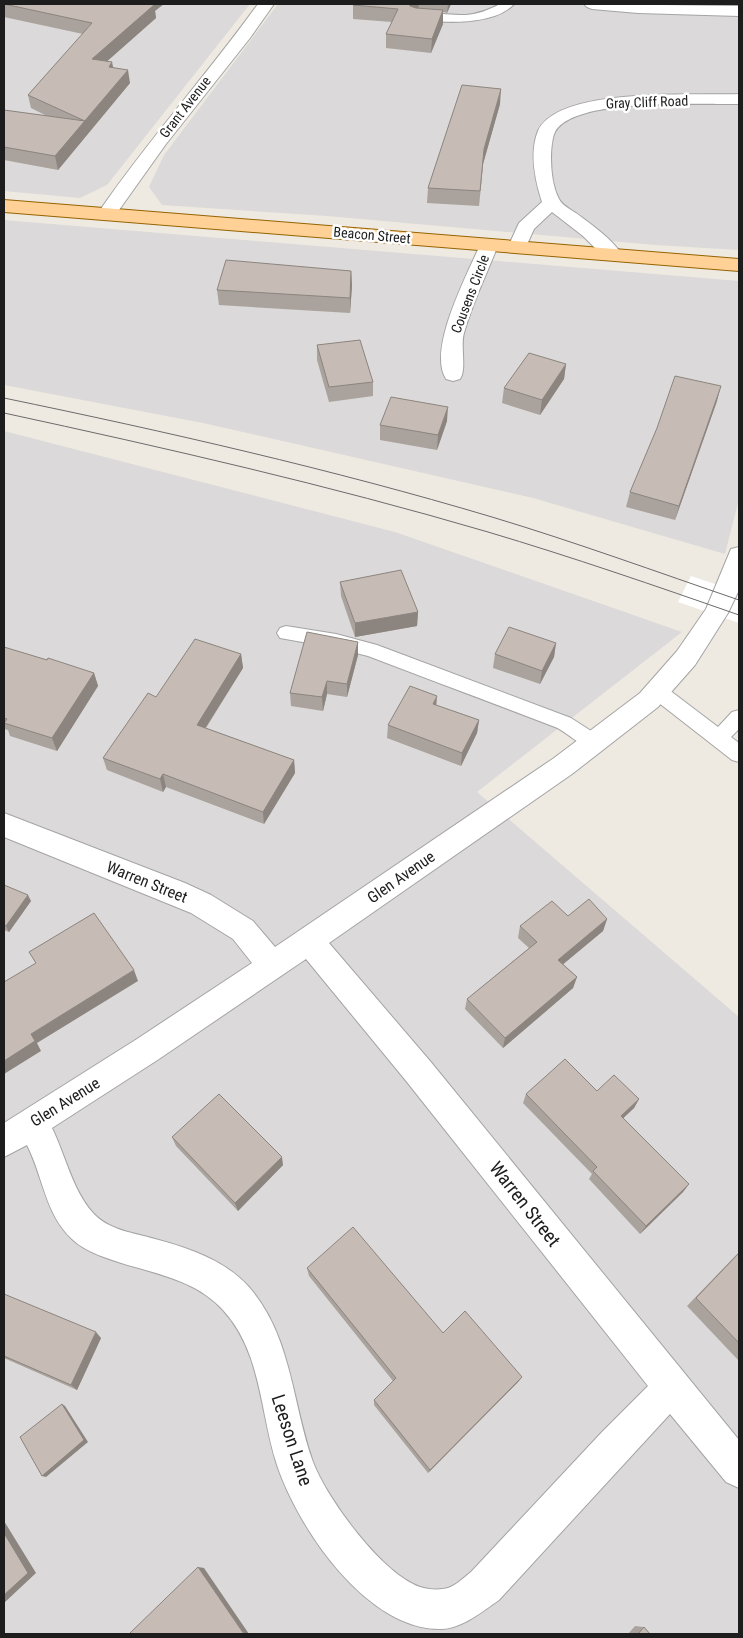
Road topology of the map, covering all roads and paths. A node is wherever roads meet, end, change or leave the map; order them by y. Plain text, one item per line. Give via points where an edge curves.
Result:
1 (266, 4) edge
2 (508, 4) edge
3 (592, 4) edge
4 (739, 11) edge
5 (415, 16) edge
6 (739, 99) edge
7 (551, 203) junction
8 (4, 206) edge
9 (108, 213) junction
10 (489, 245) junction
11 (517, 247) junction
12 (612, 254) junction
13 (739, 265) edge
14 (453, 374) dead end
15 (739, 555) edge
16 (286, 633) dead end
17 (657, 691) junction
18 (739, 717) edge
19 (719, 738) junction
20 (595, 743) junction
21 (739, 754) edge
22 (4, 824) edge
23 (309, 941) junction
24 (272, 966) junction
25 (18, 1132) edge
26 (671, 1388) junction
27 (739, 1469) edge

1 - 9 street, Grant Avenue via 160,140
2 - 5 lane via 496,12 470,19
3 - 4 street
6 - 7 street, Gray Cliff Road via 612,102 588,106 563,116 548,130 541,155 543,180
7 - 11 street via 526,227
7 - 12 street via 590,232
8 - 9 main road, Beacon Street
9 - 10 main road, Beacon Street
10 - 11 main road, Beacon Street
10 - 14 street, Cousens Circle via 453,334
11 - 12 main road, Beacon Street
12 - 13 main road, Beacon Street
15 - 17 street, Glen Avenue via 716,613 686,658
16 - 20 lane via 344,642 392,657 564,723
17 - 19 lane
17 - 20 street, Glen Avenue
18 - 19 lane
19 - 21 lane
20 - 23 street, Glen Avenue
22 - 24 street, Warren Street via 201,904 242,930
23 - 24 street, Glen Avenue
23 - 26 street, Warren Street via 397,1043
24 - 25 street, Glen Avenue
25 - 26 street, Leeson Lane via 47,1148 61,1191 83,1227 118,1246 195,1267 213,1278 247,1312 268,1359 297,1467 313,1502 328,1527 359,1565 378,1584 401,1599 422,1607 442,1609 464,1602 485,1586
26 - 27 street, Warren Street

